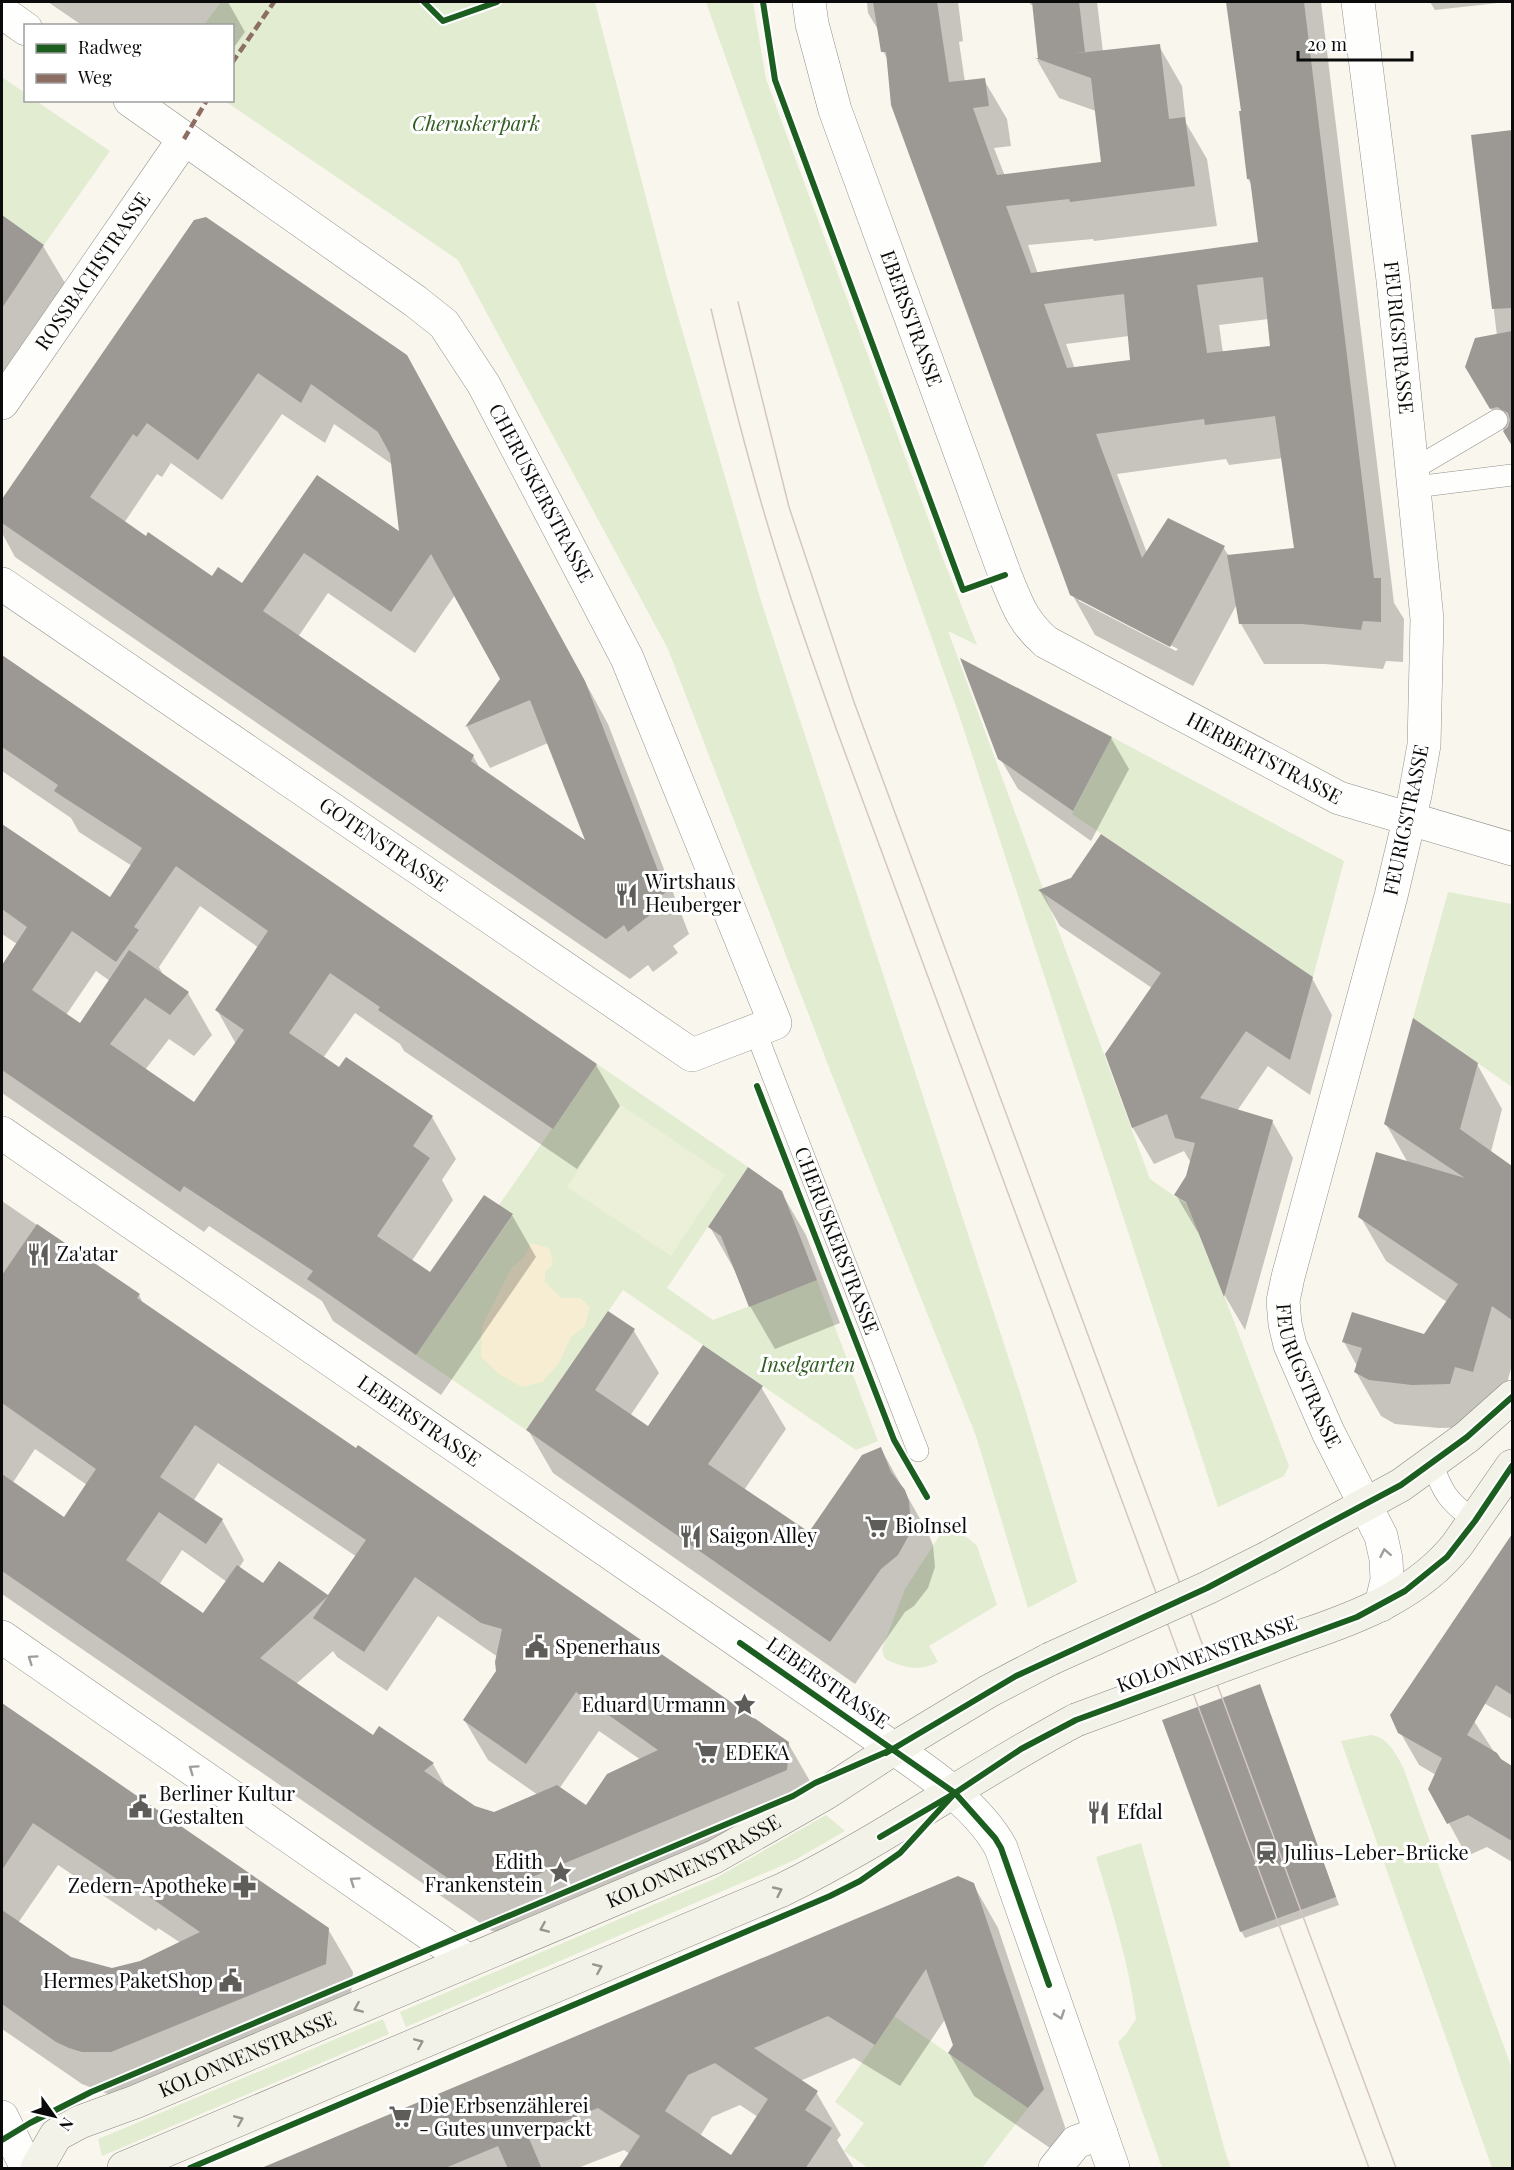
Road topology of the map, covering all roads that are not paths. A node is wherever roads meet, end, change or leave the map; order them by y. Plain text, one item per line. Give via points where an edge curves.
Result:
1 (809, 2) edge
2 (1358, 2) edge
3 (2, 12) edge
4 (24, 27) edge
5 (133, 102) edge
6 (184, 139) junction
7 (2, 402) edge
8 (1497, 420) dead end
9 (1512, 475) edge
10 (1414, 478) junction
11 (2, 584) edge
12 (1031, 629) joint
13 (1409, 820) junction
14 (1512, 849) edge
15 (765, 1027) junction
16 (2, 1133) edge
17 (1512, 1397) edge
18 (918, 1451) dead end
19 (1432, 1463) junction
20 (1512, 1466) edge
21 (1365, 1505) junction
22 (1475, 1521) junction
23 (1381, 1605) junction
24 (2, 1637) edge
25 (893, 1749) junction
26 (955, 1792) junction
27 (466, 1960) junction
28 (2, 2116) edge
29 (1101, 2133) junction
30 (160, 2161) edge
31 (27, 2169) edge
32 (38, 2169) edge
33 (124, 2169) edge
34 (1055, 2169) edge
35 (1113, 2169) edge

1 - 12 street, EBERSSTRASSE via 835,110 1005,575
2 - 10 street, FEURIGSTRASSE
3 - 4 street
5 - 6 street, CHERUSKERSTRASSE
6 - 7 street, ROSSBACHSTRASSE
6 - 15 street, CHERUSKERSTRASSE via 416,301 444,324 484,385 627,658
8 - 10 lane
9 - 10 lane
10 - 13 street, FEURIGSTRASSE via 1427,631 1424,745
11 - 15 street, GOTENSTRASSE via 692,1055
12 - 13 street, HERBERTSTRASSE via 1046,642 1339,798
13 - 14 street, HERBERTSTRASSE
13 - 21 street, FEURIGSTRASSE via 1283,1301 1290,1345
15 - 18 lane, CHERUSKERSTRASSE
16 - 25 street, LEBERSTRASSE
17 - 19 main road, KOLONNENSTRASSE
19 - 21 main road, KOLONNENSTRASSE
19 - 22 lane via 1441,1488 1453,1504
20 - 22 main road, KOLONNENSTRASSE
23 -> 21 street, FEURIGSTRASSE via 1388,1580 1386,1559 1381,1536
21 - 25 main road, KOLONNENSTRASSE, bridge via 1207,1588 1050,1659
22 - 23 main road, KOLONNENSTRASSE via 1447,1557
23 - 26 main road, KOLONNENSTRASSE, bridge via 1076,1720 1014,1753
27 -> 24 street
25 - 26 street, LEBERSTRASSE
25 -> 27 main road, KOLONNENSTRASSE via 826,1793 714,1857
26 -> 29 street, LEBERSTRASSE via 1001,1848
30 -> 26 main road, KOLONNENSTRASSE via 782,1890
27 -> 32 main road, KOLONNENSTRASSE via 80,2122 56,2135
28 - 31 street
29 - 34 street via 1076,2142
29 - 35 street, LEBERSTRASSE
30 - 33 main road, KOLONNENSTRASSE

